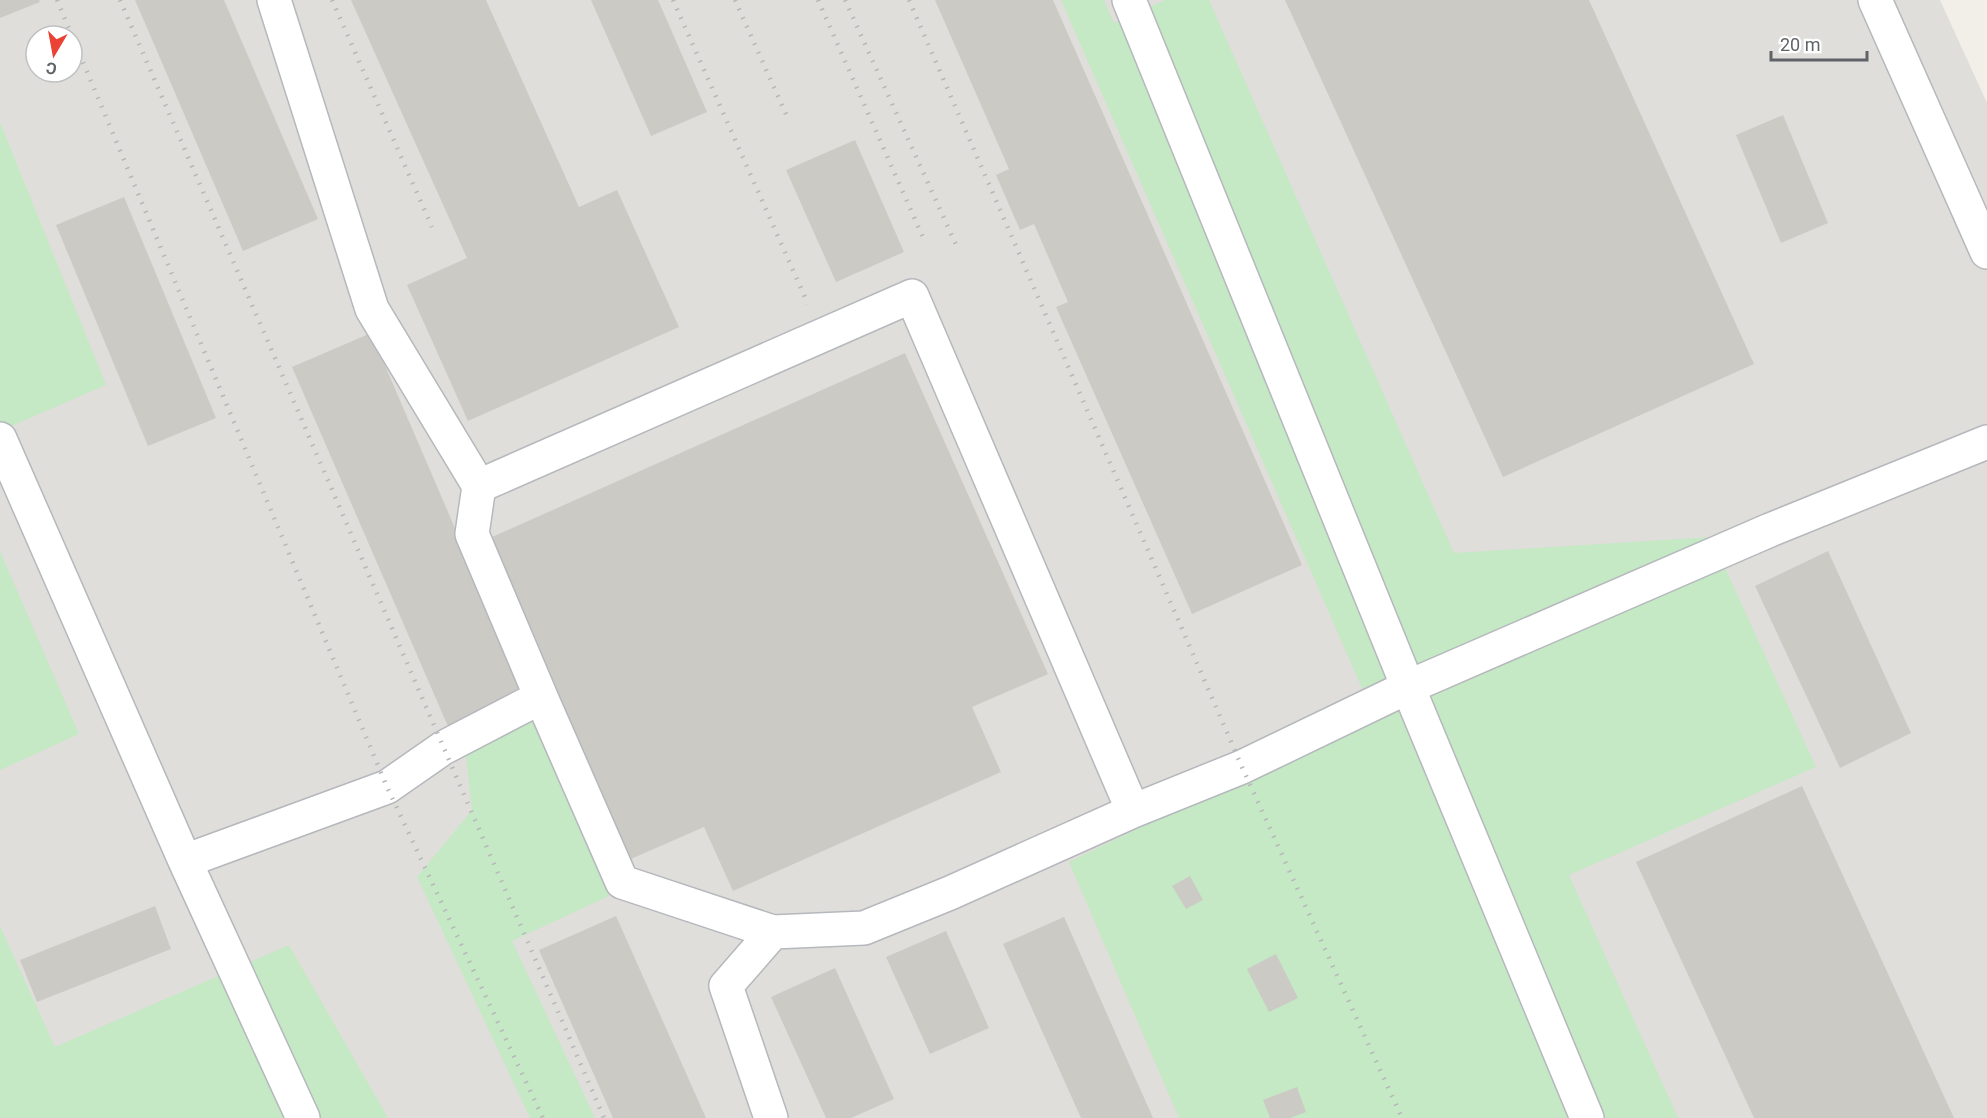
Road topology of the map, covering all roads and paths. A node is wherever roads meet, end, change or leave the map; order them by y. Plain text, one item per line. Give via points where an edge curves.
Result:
1 (274, 0) edge
2 (1129, 0) edge
3 (1875, 0) edge
4 (1987, 252) edge
5 (0, 440) edge
6 (1987, 442) edge
7 (479, 486) junction
8 (1408, 687) junction
9 (541, 697) junction
10 (1133, 811) junction
11 (185, 861) junction
12 (773, 932) junction
13 (303, 1118) edge
14 (771, 1118) edge
15 (1587, 1118) edge

1 - 7 lane via 372,309
2 - 8 lane
3 - 4 lane
5 - 11 lane
6 - 8 lane via 1770,530
7 - 9 lane via 472,534
7 - 10 lane via 912,296
8 - 10 lane via 1242,767
8 - 15 lane
9 - 11 lane via 443,748 387,787
9 - 12 lane via 622,882
10 - 12 lane via 864,928
11 - 13 lane
12 - 14 lane via 726,986

